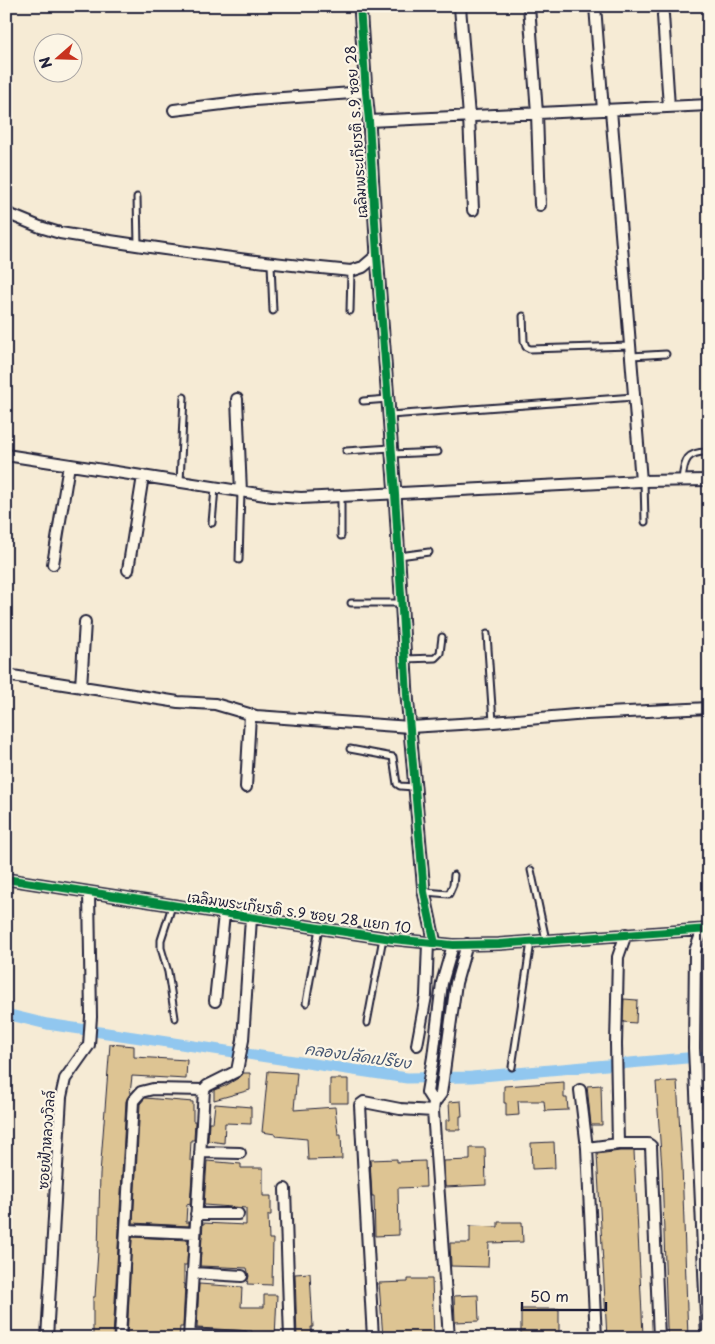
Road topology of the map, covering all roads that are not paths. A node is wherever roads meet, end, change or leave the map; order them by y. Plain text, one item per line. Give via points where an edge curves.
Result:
1 (360, 6) edge
2 (529, 6) edge
3 (595, 6) edge
4 (460, 7) edge
5 (663, 15) dead end
6 (366, 92) junction
7 (709, 105) edge
8 (669, 107) junction
9 (174, 110) dead end
10 (607, 110) junction
11 (537, 113) junction
12 (469, 116) junction
13 (370, 121) junction
14 (138, 196) dead end
15 (540, 205) dead end
16 (473, 210) dead end
17 (6, 213) edge
18 (138, 245) junction
19 (377, 255) junction
20 (271, 264) junction
21 (351, 271) junction
22 (273, 311) dead end
23 (350, 312) dead end
24 (522, 316) dead end
25 (630, 351) junction
26 (666, 354) dead end
27 (184, 397) dead end
28 (634, 397) junction
29 (388, 398) junction
30 (237, 399) dead end
31 (363, 401) dead end
32 (389, 415) junction
33 (346, 451) dead end
34 (392, 451) junction
35 (438, 452) dead end
36 (709, 452) edge
37 (6, 455) edge
38 (69, 465) junction
39 (143, 476) junction
40 (682, 480) junction
41 (709, 480) edge
42 (642, 481) junction
43 (180, 482) junction
44 (215, 488) junction
45 (242, 492) junction
46 (395, 494) junction
47 (341, 496) junction
48 (645, 522) dead end
49 (212, 523) dead end
50 (341, 536) dead end
51 (429, 552) dead end
52 (398, 556) junction
53 (239, 560) dead end
54 (53, 564) dead end
55 (128, 570) dead end
56 (351, 603) dead end
57 (401, 603) junction
58 (86, 622) dead end
59 (487, 634) dead end
60 (442, 637) dead end
61 (404, 659) junction
62 (6, 675) edge
63 (81, 687) junction
64 (709, 708) edge
65 (250, 715) junction
66 (493, 722) junction
67 (410, 727) junction
68 (350, 748) dead end
69 (246, 787) dead end
70 (415, 787) junction
71 (531, 870) dead end
72 (454, 875) dead end
73 (6, 879) edge
74 (424, 892) junction
75 (89, 893) junction
76 (172, 906) junction
77 (224, 914) junction
78 (251, 918) junction
79 (319, 928) junction
80 (706, 929) edge
81 (626, 934) junction
82 (383, 938) junction
83 (546, 940) junction
84 (532, 941) junction
85 (431, 943) junction
86 (468, 944) junction
87 (452, 945) junction
88 (442, 983) junction
89 (456, 984) junction
90 (215, 1001) dead end
91 (306, 1003) dead end
92 (175, 1018) dead end
93 (368, 1023) dead end
94 (437, 1025) junction
95 (450, 1025) junction
96 (416, 1045) dead end
97 (512, 1067) dead end
98 (204, 1090) junction
99 (580, 1090) dead end
100 (434, 1107) junction
101 (704, 1113) edge
102 (618, 1144) junction
103 (587, 1148) junction
104 (200, 1152) junction
105 (240, 1153) dead end
106 (285, 1189) dead end
107 (196, 1214) junction
108 (238, 1214) dead end
109 (126, 1230) junction
110 (195, 1232) junction
111 (193, 1273) junction
112 (242, 1276) dead end
113 (189, 1336) edge
114 (243, 1337) edge
115 (47, 1338) edge
116 (120, 1338) edge
117 (290, 1338) edge
118 (373, 1338) edge
119 (449, 1338) edge
120 (596, 1338) edge
121 (659, 1338) edge
122 (707, 1338) edge

1 - 6 street, เฉลิมพระเกียรติ ร.9 ซอย 28
2 - 11 street
3 - 10 street
4 - 12 street
5 - 8 street
6 - 9 street
6 - 13 street, เฉลิมพระเกียรติ ร.9 ซอย 28
7 - 8 street
8 - 10 street
10 - 11 street
10 - 25 street
11 - 12 street
11 - 15 street
12 - 13 street
12 - 16 street
13 - 19 street, เฉลิมพระเกียรติ ร.9 ซอย 28
14 - 18 lane
17 - 18 street via 60,233
18 - 20 street
19 - 21 street via 363,267
19 - 29 street, เฉลิมพระเกียรติ ร.9 ซอย 28
20 - 21 street
20 - 22 lane
21 - 23 lane
24 - 25 lane via 524,341 530,349
25 - 26 lane
25 - 28 street
27 - 43 lane
28 - 32 lane
28 - 42 street
29 - 31 lane
29 - 32 street, เฉลิมพระเกียรติ ร.9 ซอย 28
30 - 45 street
32 - 34 street, เฉลิมพระเกียรติ ร.9 ซอย 28
33 - 34 lane
34 - 35 lane
34 - 46 street, เฉลิมพระเกียรติ ร.9 ซอย 28
36 - 40 lane via 689,456
37 - 38 street
38 - 39 street
38 - 54 street
39 - 43 street
39 - 55 street
40 - 41 street
40 - 42 street
42 - 46 street
42 - 48 lane
43 - 44 street
44 - 45 street
44 - 49 lane
45 - 47 street via 301,498
45 - 53 lane
46 - 47 street
46 - 52 street, เฉลิมพระเกียรติ ร.9 ซอย 28
47 - 50 lane
51 - 52 lane
52 - 57 street, เฉลิมพระเกียรติ ร.9 ซอย 28
56 - 57 lane
57 - 61 street, เฉลิมพระเกียรติ ร.9 ซอย 28
58 - 63 street
59 - 66 lane
60 - 61 lane via 440,653 435,658
61 - 67 street, เฉลิมพระเกียรติ ร.9 ซอย 28
62 - 63 street
63 - 65 street via 178,702 215,704
64 - 66 street
65 - 67 street
65 - 69 street
66 - 67 street
67 - 70 street, เฉลิมพระเกียรติ ร.9 ซอย 28
68 - 70 lane via 391,756 397,784
70 - 74 street, เฉลิมพระเกียรติ ร.9 ซอย 28
71 - 83 lane
72 - 74 lane via 449,894
73 - 75 street, เฉลิมพระเกียรติ ร.9 ซอย 28 แยก 10
74 - 85 street, เฉลิมพระเกียรติ ร.9 ซอย 28
75 - 76 street, เฉลิมพระเกียรติ ร.9 ซอย 28 แยก 10
75 - 115 street, ซอยฟ้าหลวงวิลล์ via 92,1017 89,1045 65,1079 61,1096
76 - 77 street, เฉลิมพระเกียรติ ร.9 ซอย 28 แยก 10
76 - 92 lane via 161,948
77 - 78 street, เฉลิมพระเกียรติ ร.9 ซอย 28 แยก 10
77 - 90 street
78 - 79 street, เฉลิมพระเกียรติ ร.9 ซอย 28 แยก 10
78 - 98 street via 243,1040 237,1071
79 - 82 street, เฉลิมพระเกียรติ ร.9 ซอย 28 แยก 10
79 - 91 lane
80 - 81 street, เฉลิมพระเกียรติ ร.9 ซอย 28 แยก 10
80 - 101 street via 695,951 694,1048
81 - 83 street, เฉลิมพระเกียรติ ร.9 ซอย 28 แยก 10
81 - 102 street via 618,957
82 - 85 street, เฉลิมพระเกียรติ ร.9 ซอย 28 แยก 10
82 - 93 lane
83 - 84 street, เฉลิมพระเกียรติ ร.9 ซอย 28 แยก 10
84 - 86 street, เฉลิมพระเกียรติ ร.9 ซอย 28 แยก 10
84 - 97 lane
85 - 87 street, เฉลิมพระเกียรติ ร.9 ซอย 28 แยก 10
85 - 96 street via 426,996
86 - 87 street, เฉลิมพระเกียรติ ร.9 ซอย 28 แยก 10
86 - 89 street
87 - 88 street
88 - 89 street
88 - 94 street
89 - 95 street
94 - 95 street
94 - 100 street via 427,1092
95 - 100 street via 441,1094
98 - 104 street
98 - 109 street via 153,1089 141,1092 133,1101
99 - 103 street
100 - 118 street via 400,1109 364,1102 360,1106
100 - 119 street
101 - 122 street
102 - 103 street
102 - 121 street via 651,1146
103 - 120 street
104 - 105 street
104 - 107 street
106 - 117 street
107 - 108 street
107 - 110 street
109 - 110 street
109 - 116 street
110 - 111 street
111 - 112 street
111 - 113 street
113 - 114 street

